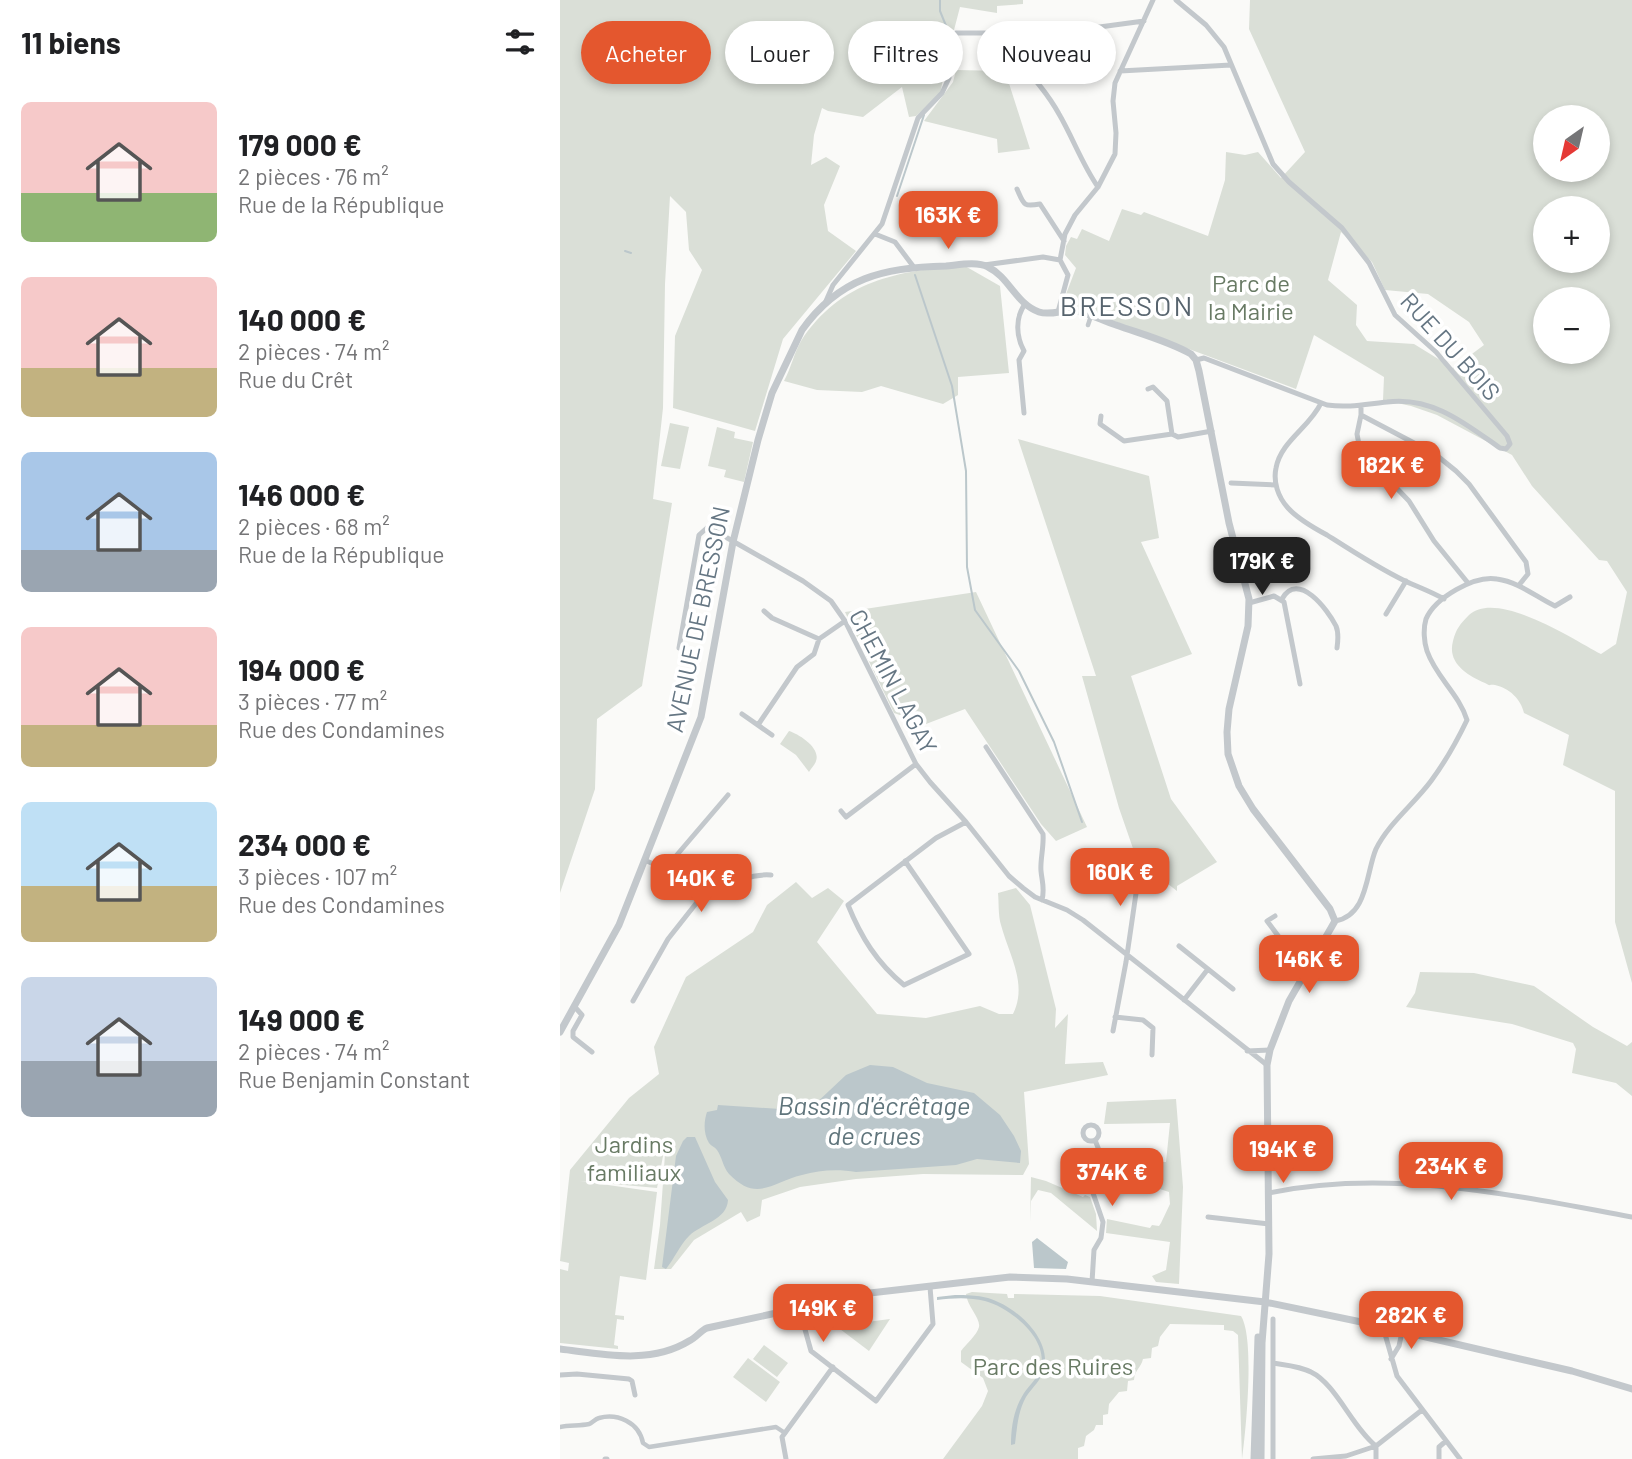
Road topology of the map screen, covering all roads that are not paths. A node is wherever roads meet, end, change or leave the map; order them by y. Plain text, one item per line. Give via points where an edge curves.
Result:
1 (1153, 0) edge
2 (1176, 0) edge
3 (1143, 21) junction
4 (1116, 25) edge
5 (977, 32) edge
6 (1231, 65) junction
7 (1120, 71) junction
8 (1038, 84) edge
9 (1098, 187) junction
10 (1017, 189) dead end
11 (875, 234) junction
12 (1063, 241) junction
13 (1060, 260) junction
14 (984, 265) junction
15 (914, 266) junction
16 (826, 301) junction
17 (1025, 304) junction
18 (1058, 312) junction
19 (1092, 314) junction
20 (1088, 325) dead end
21 (1196, 360) junction
22 (1148, 388) dead end
23 (1321, 403) junction
24 (1361, 407) junction
25 (1024, 413) dead end
26 (1361, 415) junction
27 (1101, 416) dead end
28 (1212, 431) junction
29 (1172, 434) junction
30 (1231, 483) dead end
31 (1275, 485) junction
32 (733, 542) junction
33 (1406, 581) junction
34 (1468, 583) junction
35 (1519, 585) junction
36 (1570, 597) dead end
37 (1282, 599) junction
38 (1444, 599) junction
39 (1249, 603) junction
40 (764, 611) dead end
41 (1386, 614) dead end
42 (845, 621) junction
43 (819, 639) junction
44 (679, 648) dead end
45 (1337, 648) dead end
46 (1300, 684) dead end
47 (743, 714) dead end
48 (758, 725) junction
49 (772, 735) dead end
50 (986, 747) dead end
51 (916, 764) junction
52 (728, 795) dead end
53 (841, 810) dead end
54 (966, 822) junction
55 (644, 860) junction
56 (905, 861) junction
57 (1140, 866) dead end
58 (664, 870) junction
59 (771, 875) dead end
60 (1042, 900) junction
61 (698, 901) junction
62 (1275, 916) dead end
63 (1335, 921) junction
64 (1179, 946) dead end
65 (1126, 954) junction
66 (1208, 969) junction
67 (1306, 973) junction
68 (1233, 989) dead end
69 (1184, 1000) junction
70 (633, 1001) dead end
71 (574, 1006) junction
72 (1115, 1017) junction
73 (1113, 1031) dead end
74 (560, 1032) edge
75 (1270, 1050) junction
76 (1247, 1051) junction
77 (592, 1052) dead end
78 (1152, 1055) dead end
79 (1266, 1065) junction
80 (1096, 1140) dead end
81 (1269, 1194) junction
82 (1208, 1217) dead end
83 (1632, 1217) edge
84 (1269, 1224) junction
85 (1092, 1282) junction
86 (931, 1290) junction
87 (1265, 1302) junction
88 (800, 1310) junction
89 (1273, 1319) dead end
90 (1383, 1327) junction
91 (1402, 1332) junction
92 (560, 1349) edge
93 (1391, 1359) junction
94 (1273, 1363) junction
95 (833, 1367) junction
96 (560, 1375) edge
97 (1632, 1389) edge
98 (635, 1395) dead end
99 (1422, 1410) junction
100 (560, 1427) edge
101 (785, 1433) junction
102 (1446, 1441) junction
103 (1376, 1446) junction
104 (786, 1459) edge
105 (1254, 1459) edge
106 (1261, 1459) edge
107 (1273, 1459) edge
108 (1313, 1459) edge
109 (1376, 1459) edge
110 (1438, 1459) edge
111 (1460, 1459) edge

1 - 3 street
2 - 6 street, RUE DU BOIS via 1215,34
3 - 4 street
3 - 7 street
5 - 11 street via 956,33 949,78 942,93 918,117
6 - 7 street
6 - 24 street, RUE DU BOIS via 1273,164 1342,228 1369,262 1395,315 1458,376 1510,444 1500,448 1431,406 1400,401
7 - 9 street via 1113,101 1115,154
8 - 9 street via 1059,113
9 - 12 street via 1075,215
10 - 12 street via 1023,204 1040,204
11 - 15 street via 895,242
11 - 16 street
12 - 13 street
13 - 14 street via 1044,257
13 - 18 street via 1068,275
14 - 15 street, AVENUE DE BRESSON
14 - 17 street via 998,272
15 - 16 street, AVENUE DE BRESSON via 875,274
16 - 32 street, AVENUE DE BRESSON via 802,330 772,393
17 - 18 street via 1043,313
17 - 25 street via 1018,313 1018,340 1024,351 1019,360
18 - 19 street
19 - 20 street
19 - 21 street via 1179,348
21 - 23 street, RUE DU BOIS via 1211,360
21 - 28 street
22 - 29 street via 1153,387 1167,401
23 - 24 street, RUE DU BOIS
23 - 31 street via 1280,455
24 - 26 street
26 - 34 street via 1360,450 1409,501
26 - 35 street via 1435,454 1463,477 1526,562 1527,577
27 - 29 street via 1100,424 1124,441
28 - 29 street via 1178,438
28 - 39 street
30 - 31 street
31 - 33 street via 1289,510
32 - 42 street, CHEMIN LAGAY via 803,581 831,601
32 - 44 street, CHEMIN LAGAY via 708,527 699,535
32 - 55 street, AVENUE DE BRESSON via 701,717
33 - 38 street
33 - 41 street
34 - 35 street via 1496,579
34 - 38 street
35 - 36 street via 1555,606
37 - 39 street via 1274,596
37 - 45 street via 1297,589 1308,592 1336,626
37 - 46 street
38 - 63 street via 1426,620 1425,648 1467,720 1432,781 1381,840 1360,902
39 - 63 street via 1229,709 1228,754 1253,809
40 - 43 street
42 - 43 street
42 - 51 street, CHEMIN LAGAY
43 - 48 street via 814,654 797,667
47 - 48 street
48 - 49 street
50 - 60 street via 1043,834
51 - 53 street via 846,817
51 - 54 street, CHEMIN LAGAY
52 - 58 street
54 - 56 street
54 - 60 street, CHEMIN LAGAY via 1009,876
55 - 58 street
55 - 71 street, AVENUE DE BRESSON via 619,925
56 - 56 street via 969,954 904,985 876,958 848,905
57 - 65 street
58 - 61 street via 688,887
59 - 61 street via 755,874
60 - 65 street, CHEMIN LAGAY via 1083,920
61 - 70 street via 668,939
62 - 67 street via 1266,921
63 - 67 street
64 - 66 street
65 - 69 street, CHEMIN LAGAY
65 - 72 street
66 - 68 street
66 - 69 street
67 - 75 street via 1289,1001
69 - 76 street, CHEMIN LAGAY
71 - 74 street, AVENUE DE BRESSON
71 - 77 street via 582,1015 573,1037
72 - 73 street
72 - 78 street via 1143,1020 1153,1028
75 - 76 street
75 - 79 street
76 - 79 street, CHEMIN LAGAY
79 - 81 street
80 - 85 street via 1104,1162 1093,1193 1102,1222
81 - 83 street via 1361,1183 1416,1185
81 - 84 street
82 - 84 street
84 - 87 street
85 - 86 street via 1010,1277
85 - 87 street
86 - 88 street via 870,1293
86 - 95 street via 933,1324 876,1401
87 - 90 street
87 - 105 street via 1257,1346
87 - 106 street
88 - 92 street via 707,1328 690,1341 647,1354
88 - 95 street via 810,1352
89 - 94 street
90 - 91 street
90 - 93 street
91 - 93 street
91 - 97 street
93 - 99 street via 1397,1376
94 - 103 street via 1309,1370 1322,1378
94 - 107 street
95 - 101 street
96 - 98 street via 629,1380
99 - 102 street
99 - 103 street
100 - 101 street via 621,1417 649,1447 776,1427
101 - 104 street
102 - 110 street via 1439,1447
102 - 111 street
103 - 108 street via 1346,1457
103 - 109 street

